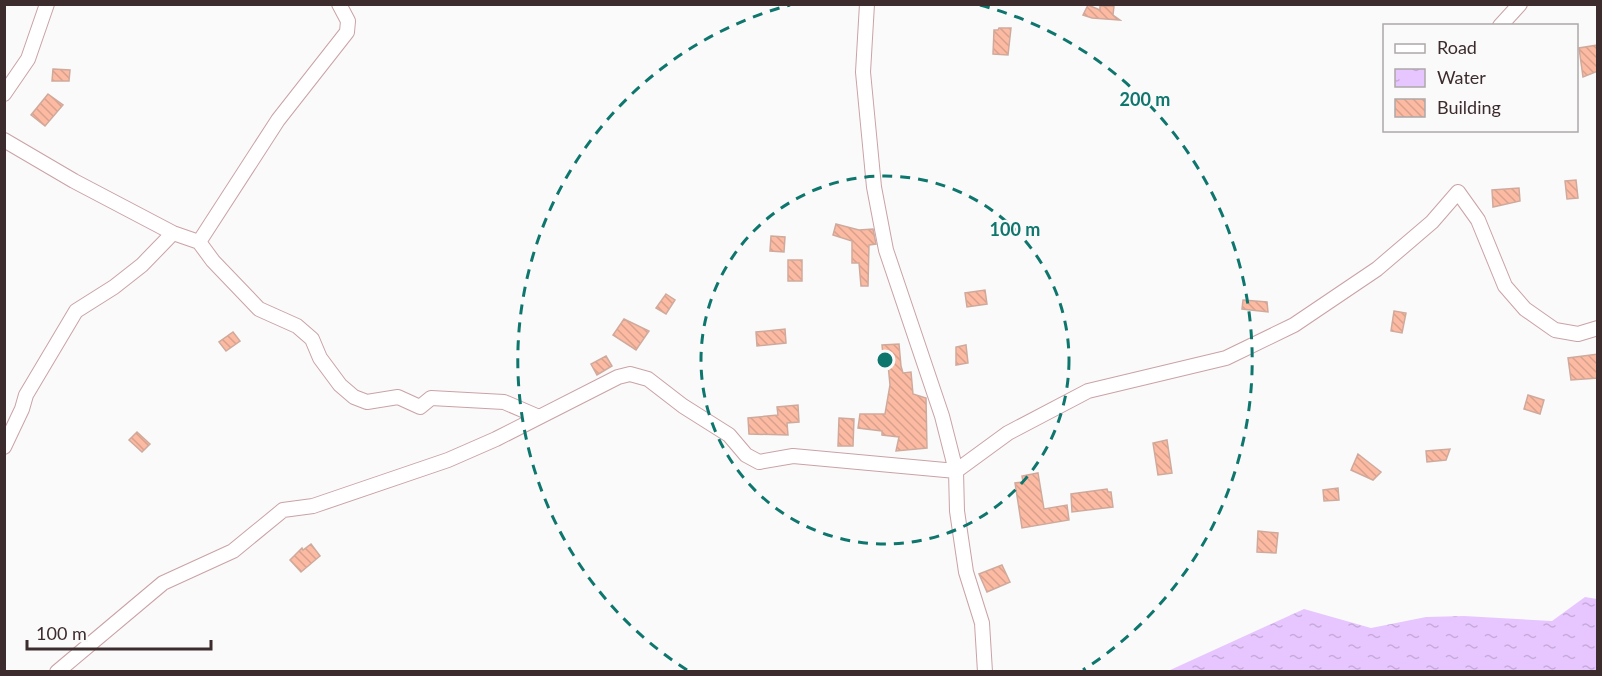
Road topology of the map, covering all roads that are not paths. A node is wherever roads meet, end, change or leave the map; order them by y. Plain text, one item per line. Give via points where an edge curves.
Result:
1 (47, 4) edge
2 (339, 4) edge
3 (867, 4) edge
4 (1520, 4) edge
5 (1502, 24) edge
6 (4, 94) edge
7 (4, 140) edge
8 (173, 233) junction
9 (199, 242) junction
10 (1598, 328) edge
11 (539, 417) junction
12 (4, 447) edge
13 (956, 471) junction
14 (57, 672) edge
15 (985, 672) edge

1 - 6 street via 28,59
2 - 9 street via 348,21 347,32 278,120
3 - 13 street via 862,72 876,198 886,250 942,416
4 - 5 street
7 - 8 street
8 - 9 street
8 - 12 street via 114,287 76,311 26,395
9 - 11 street via 259,309 297,326 312,339 340,385 354,397 367,402 398,397 420,407 430,398 504,402
10 - 13 street via 1578,334 1555,330 1525,309 1505,286 1478,220 1458,192 1432,222 1377,269 1294,325 1226,358 1088,391 1008,433
11 - 13 street via 630,374 648,379 729,435 746,455 759,462 793,456
11 - 14 street via 448,460 314,506 283,510 233,551 163,583
13 - 15 street via 960,531 966,572 982,623

